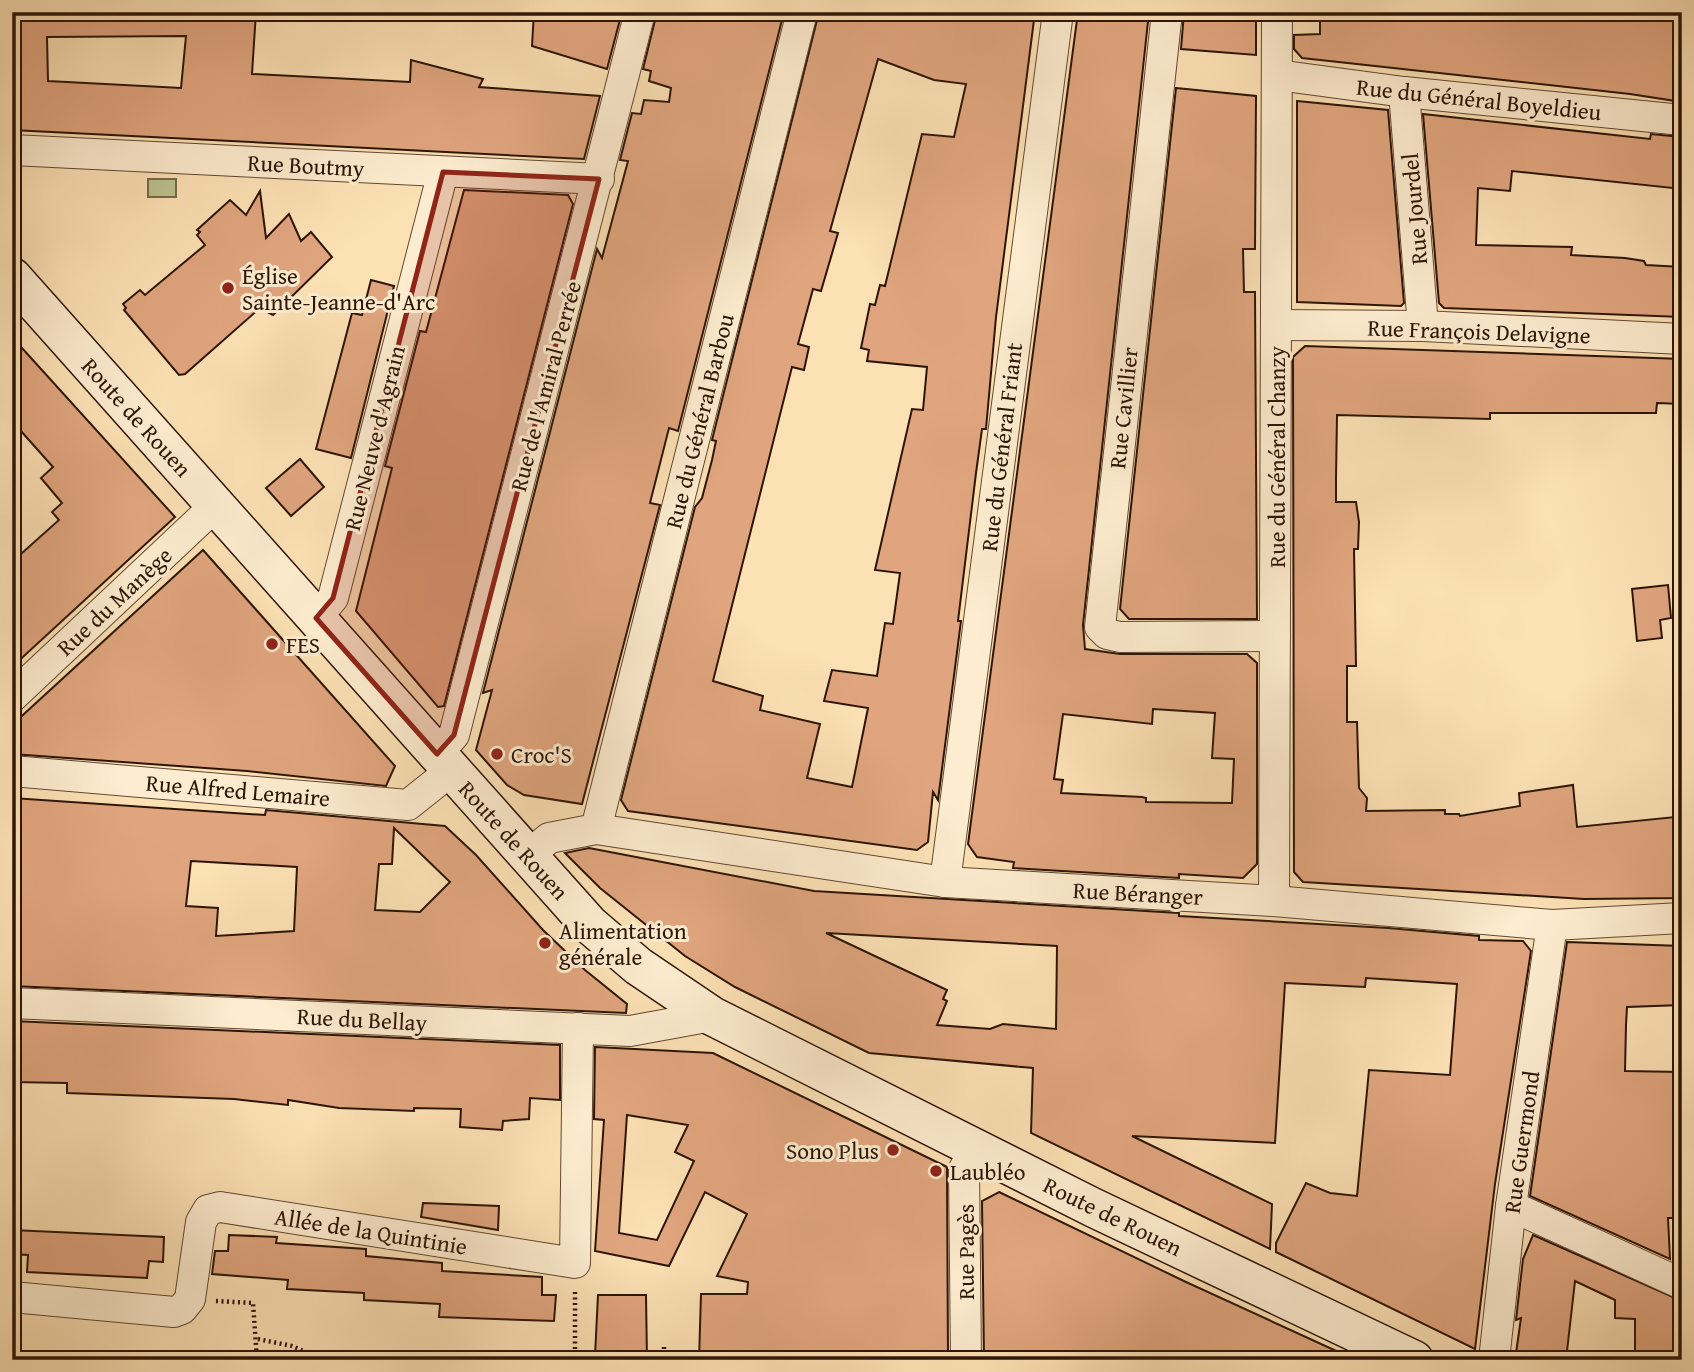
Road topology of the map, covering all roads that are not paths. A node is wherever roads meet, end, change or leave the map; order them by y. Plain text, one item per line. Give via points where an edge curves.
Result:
1 (640, 12) edge
2 (802, 12) edge
3 (1058, 12) edge
4 (1167, 12) edge
5 (1277, 12) edge
6 (1277, 75) junction
7 (1404, 92) junction
8 (1682, 121) edge
9 (12, 150) edge
10 (443, 172) junction
11 (599, 179) junction
12 (12, 278) edge
13 (1276, 326) junction
14 (1423, 326) junction
15 (1682, 339) edge
16 (216, 505) junction
17 (316, 618) junction
18 (1275, 636) junction
19 (12, 697) edge
20 (445, 762) junction
21 (12, 771) edge
22 (596, 829) junction
23 (528, 856) junction
24 (945, 882) junction
25 (1274, 901) junction
26 (1682, 918) edge
27 (1552, 925) junction
28 (12, 1003) edge
29 (712, 1016) junction
30 (578, 1028) junction
31 (975, 1147) junction
32 (1511, 1206) junction
33 (1682, 1284) edge
34 (12, 1297) edge
35 (966, 1360) edge
36 (1414, 1360) edge
37 (1494, 1360) edge

1 - 11 street, Rue de l'Amiral Perrée
2 - 22 street, Rue du Général Barbou
3 - 24 street, Rue du Général Friant
4 - 18 street, Rue Cavillier via 1100,627 1120,637
5 - 6 street, Rue du Général Chanzy
6 - 7 street, Rue du Général Boyeldieu
6 - 13 street, Rue du Général Chanzy
7 - 8 street, Rue du Général Boyeldieu
7 - 14 street, Rue Jourdel
9 - 10 street, Rue Boutmy
10 - 11 street, Rue Boutmy
10 - 17 street, Rue Neuve d'Agrain via 333,598
11 - 20 street, Rue de l'Amiral Perrée
12 - 16 main road, Route de Rouen
13 - 14 street, Rue François Delavigne
13 - 18 street, Rue du Général Chanzy
14 - 15 street, Rue François Delavigne
16 - 17 main road, Route de Rouen
16 - 19 street, Rue du Manège
17 - 20 main road, Route de Rouen
18 - 25 street, Rue du Général Chanzy
20 - 21 street, Rue Alfred Lemaire via 408,804
20 - 23 main road, Route de Rouen
22 - 23 street, Rue Béranger via 549,838
22 - 24 street, Rue Béranger
23 - 29 main road, Route de Rouen via 589,924 638,966
24 - 25 street, Rue Béranger
25 - 27 street, Rue Béranger
26 - 27 street, Rue Béranger
27 - 32 street, Rue Guermond
28 - 30 street, Rue du Bellay
29 - 30 street, Rue du Bellay via 630,1031
29 - 31 main road, Route de Rouen
30 - 34 street, Allée de la Quintinie via 575,1263 220,1207 208,1210 201,1222 190,1299 183,1309 174,1312
31 - 35 street, Rue Pagès via 964,1169
31 - 36 main road, Route de Rouen
32 - 33 street
32 - 37 street, Rue Guermond

